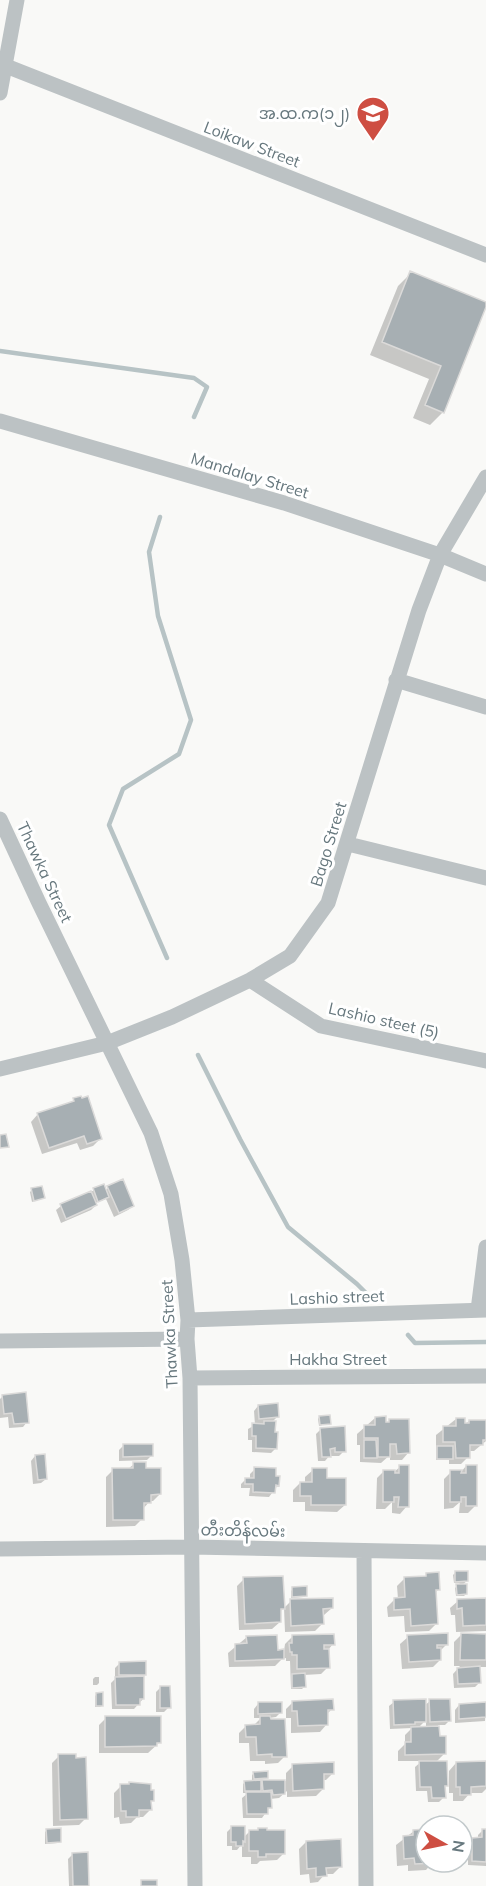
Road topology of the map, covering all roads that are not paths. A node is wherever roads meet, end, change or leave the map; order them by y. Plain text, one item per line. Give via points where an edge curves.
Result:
1 (17, 0) edge
2 (6, 66) junction
3 (0, 93) edge
4 (486, 255) edge
5 (0, 421) edge
6 (486, 477) edge
7 (440, 555) junction
8 (486, 574) edge
9 (396, 680) junction
10 (486, 707) edge
11 (0, 819) edge
12 (348, 844) junction
13 (14, 851) junction
14 (0, 858) edge
15 (486, 878) edge
16 (250, 980) junction
17 (107, 1043) junction
18 (486, 1061) edge
19 (0, 1069) edge
20 (486, 1247) edge
21 (482, 1310) edge
22 (188, 1320) junction
23 (187, 1339) junction
24 (0, 1341) edge
25 (486, 1376) edge
26 (190, 1378) junction
27 (191, 1547) junction
28 (0, 1549) edge
29 (364, 1551) junction
30 (486, 1553) edge
31 (195, 1886) edge
32 (366, 1886) edge

1 - 2 street
2 - 3 street
2 - 4 street, Loikaw Street
5 - 7 street, Mandalay Street via 284,504
6 - 7 street, Bago Street
7 - 8 street, Mandalay Street
7 - 9 street, Bago Street
9 - 10 street
9 - 12 street, Bago Street
11 - 13 street, Thawka Street
12 - 15 street
12 - 16 street, Bago Street via 328,903 297,947 290,956
13 - 14 street
13 - 17 street, Thawka Street
16 - 17 street, Bago Street
16 - 18 street, Lashio steet (5) via 321,1026
17 - 19 street, Bago Street
17 - 22 street, Thawka Street via 151,1133 171,1194
20 - 21 street
21 - 22 street, Lashio street
22 - 23 street, Thawka Street
23 - 24 street
23 - 26 street, Thawka Street
25 - 26 street, Hakha Street
26 - 27 street, Thawka Street
27 - 28 street, တီးတိန်လမ်း
27 - 29 street, တီးတိန်လမ်း
27 - 31 street, Thawka Street
29 - 30 street, တီးတိန်လမ်း
29 - 32 street

